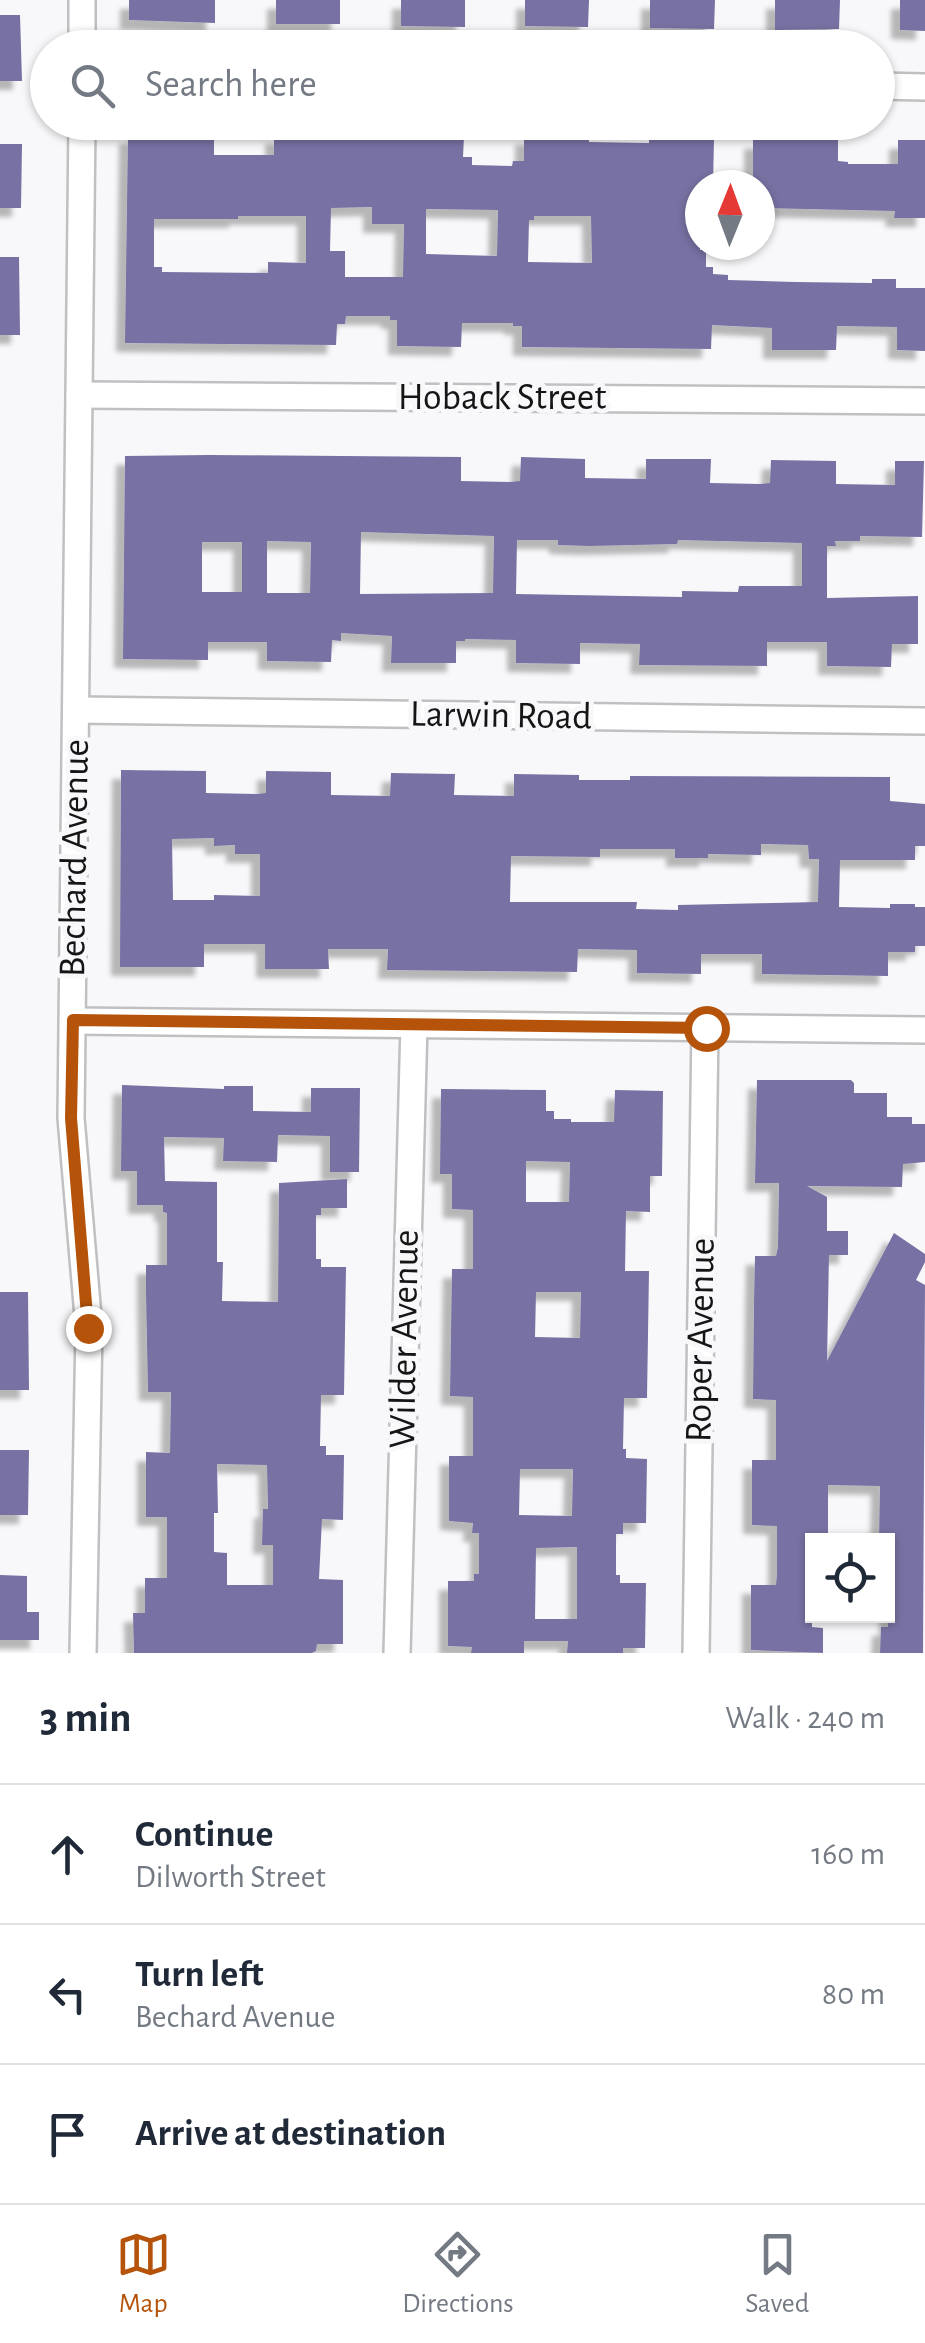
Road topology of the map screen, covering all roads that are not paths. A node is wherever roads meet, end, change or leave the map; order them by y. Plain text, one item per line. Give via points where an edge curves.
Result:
1 (82, 0) edge
2 (82, 30) edge
3 (895, 86) edge
4 (925, 87) edge
5 (82, 140) edge
6 (80, 396) junction
7 (925, 401) edge
8 (77, 710) junction
9 (925, 721) edge
10 (73, 1020) junction
11 (414, 1025) junction
12 (706, 1028) junction
13 (925, 1030) edge
14 (84, 1653) edge
15 (397, 1653) edge
16 (696, 1653) edge

1 - 2 street
3 - 4 street
5 - 6 street, Bechard Avenue
6 - 7 street, Hoback Street
6 - 8 street, Bechard Avenue
8 - 9 street, Larwin Road
8 - 10 street, Bechard Avenue
10 - 11 street
10 - 14 street, Bechard Avenue via 71,1118 88,1328
11 - 12 street
11 - 15 street, Wilder Avenue
12 - 13 street
12 - 16 street, Roper Avenue

